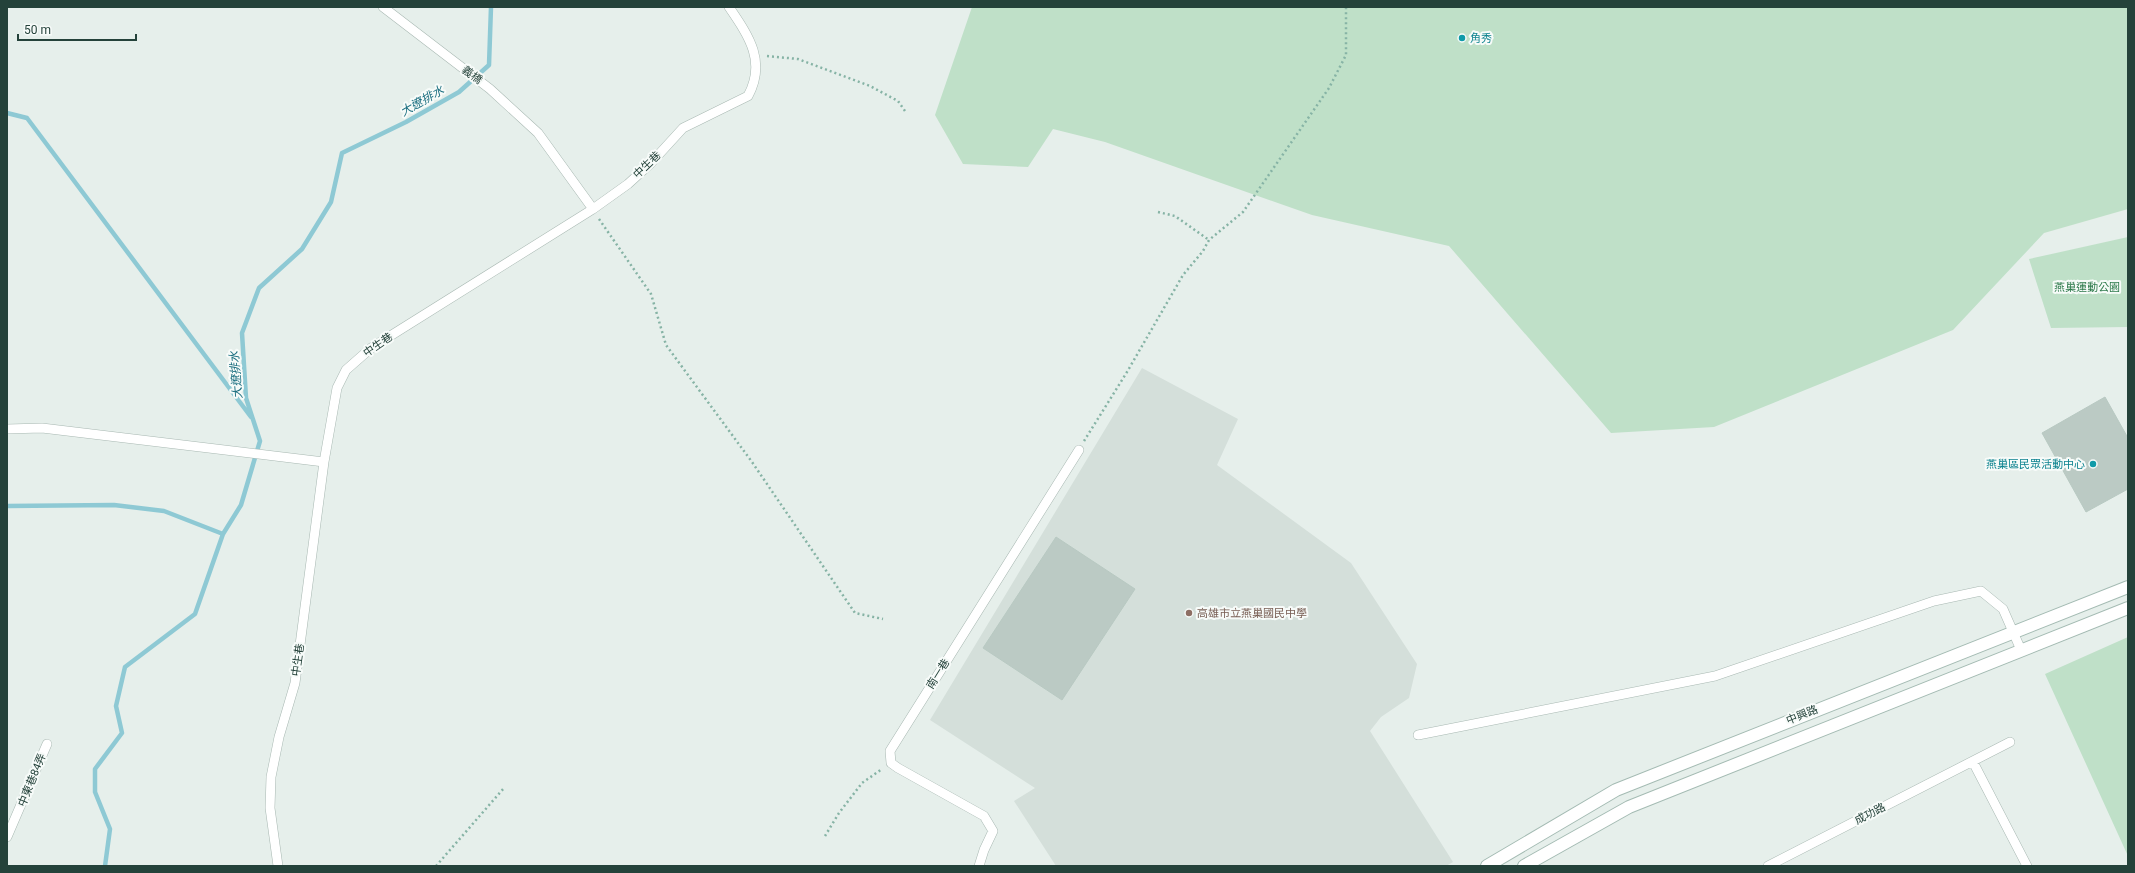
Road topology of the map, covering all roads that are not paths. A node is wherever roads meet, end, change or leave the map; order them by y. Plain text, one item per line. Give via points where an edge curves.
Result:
1 (384, 7) edge
2 (729, 7) edge
3 (593, 209) junction
4 (7, 429) edge
5 (1079, 450) road end
6 (324, 462) junction
7 (2128, 587) edge
8 (2128, 608) edge
9 (2013, 632) junction
10 (2021, 650) junction
11 (1418, 735) dead end
12 (2010, 742) dead end
13 (47, 744) dead end
14 (1972, 762) junction
15 (7, 837) edge
16 (278, 866) edge
17 (980, 866) edge
18 (1487, 866) edge
19 (1524, 866) edge
20 (1768, 866) edge
21 (2027, 866) edge

1 - 3 lane, 義橋 via 490,89 538,133
2 - 3 lane, 中生巷 via 749,37 754,54 756,72 754,85 748,96 683,128 634,179
3 - 6 lane, 中生巷 via 371,348 346,370 337,388
4 - 6 lane via 42,428
5 - 17 lane, 南一巷 via 890,751 891,763 984,816 993,831
6 - 16 lane, 中生巷 via 294,683 271,777 270,808
7 - 9 main road, 中興路
8 - 10 main road, 中興路
9 - 10 lane
9 - 11 lane via 2003,609 1981,591 1934,601 1714,676
9 - 18 main road, 中興路 via 1616,790
10 - 19 main road, 中興路 via 1629,807
12 - 14 lane, 成功路
13 - 15 lane, 中東巷84弄
14 - 20 lane, 成功路
14 - 21 lane

